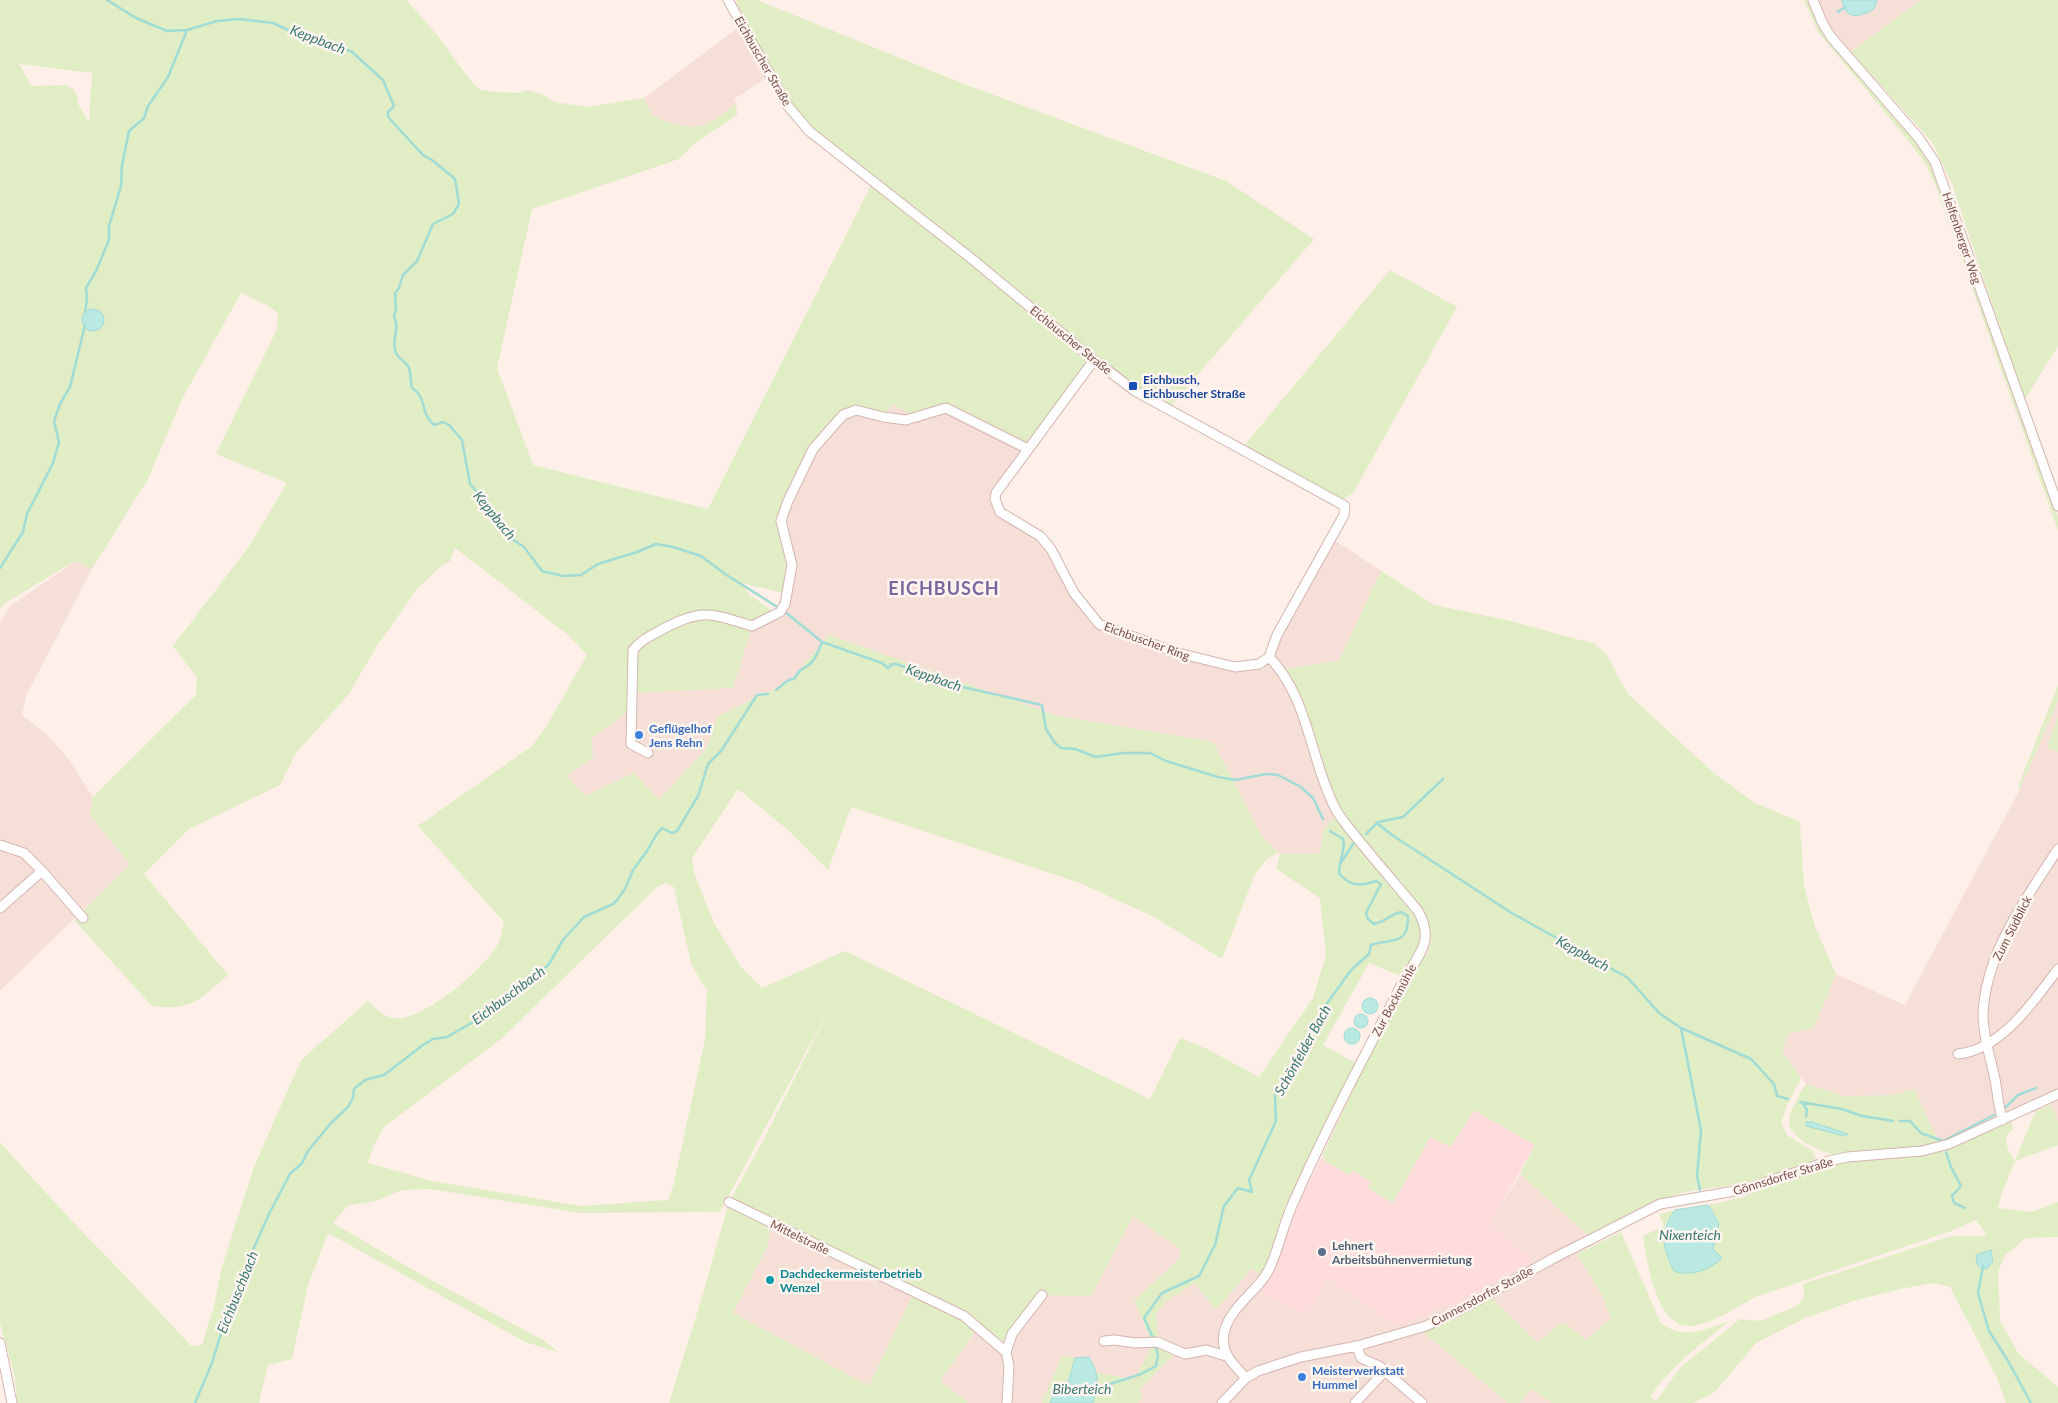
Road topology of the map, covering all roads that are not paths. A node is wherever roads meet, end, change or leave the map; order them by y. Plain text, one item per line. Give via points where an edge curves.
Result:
1 (728, 0) edge
2 (1813, 0) edge
3 (1094, 360) junction
4 (1028, 450) junction
5 (2058, 506) edge
6 (1269, 656) junction
7 (648, 752) dead end
8 (0, 845) edge
9 (2058, 849) edge
10 (42, 871) junction
11 (0, 908) edge
12 (83, 918) dead end
13 (2058, 969) edge
14 (1987, 1044) junction
15 (1958, 1054) dead end
16 (2058, 1094) edge
17 (2003, 1120) junction
18 (729, 1202) dead end
19 (1629, 1220) joint
20 (1042, 1295) dead end
21 (1104, 1341) dead end
22 (0, 1343) edge
23 (1357, 1346) junction
24 (1006, 1352) junction
25 (1226, 1356) junction
26 (1385, 1371) junction
27 (1246, 1378) junction
28 (12, 1403) edge
29 (1007, 1403) edge
30 (1222, 1403) edge
31 (1354, 1403) edge
32 (1422, 1403) edge

1 - 3 street, Eichbuscher Straße via 787,105 810,131
2 - 5 street, Helfenberger Weg via 1831,37 1918,137 1935,162
3 - 4 street, Eichbuscher Ring
3 - 6 street, Eichbuscher Straße via 1135,391 1345,506 1344,516 1277,635
4 - 6 street, Eichbuscher Ring via 994,499 1000,512 1040,536 1051,549 1074,593 1099,624 1174,652 1236,668 1259,664
4 - 7 street via 946,408 906,420 856,410 843,415 813,449 781,520 792,565 788,594 780,612 752,626 713,614 698,614 681,619 639,642 633,650 631,744
6 - 25 street, Zur Bockmühle via 1290,687 1340,818 1418,911 1425,924 1426,936 1424,947 1394,998 1294,1200 1266,1276 1239,1306 1224,1332
8 - 10 street via 24,853
9 - 14 street, Zum Südblick via 2020,908 1994,962 1986,988 1983,1016
10 - 11 street
10 - 12 street
13 - 14 street via 2020,1017
14 - 15 street
14 - 17 street, Zum Südblick
16 - 17 street
17 - 19 street, Gönnsdorfer Straße via 1949,1144 1922,1151 1829,1161 1746,1188 1660,1204
18 - 24 street, Mittelstraße via 964,1316
19 - 23 street, Cunnersdorfer Straße via 1460,1310 1416,1330
20 - 24 street via 1012,1334
21 - 25 street via 1154,1342 1185,1354 1206,1350
22 - 28 street
23 - 26 street via 1361,1358
23 - 27 street, Cunnersdorfer Straße via 1272,1365
24 - 29 street via 1009,1366
25 - 27 street
26 - 31 street
26 - 32 street
27 - 30 street, Cunnersdorfer Straße

